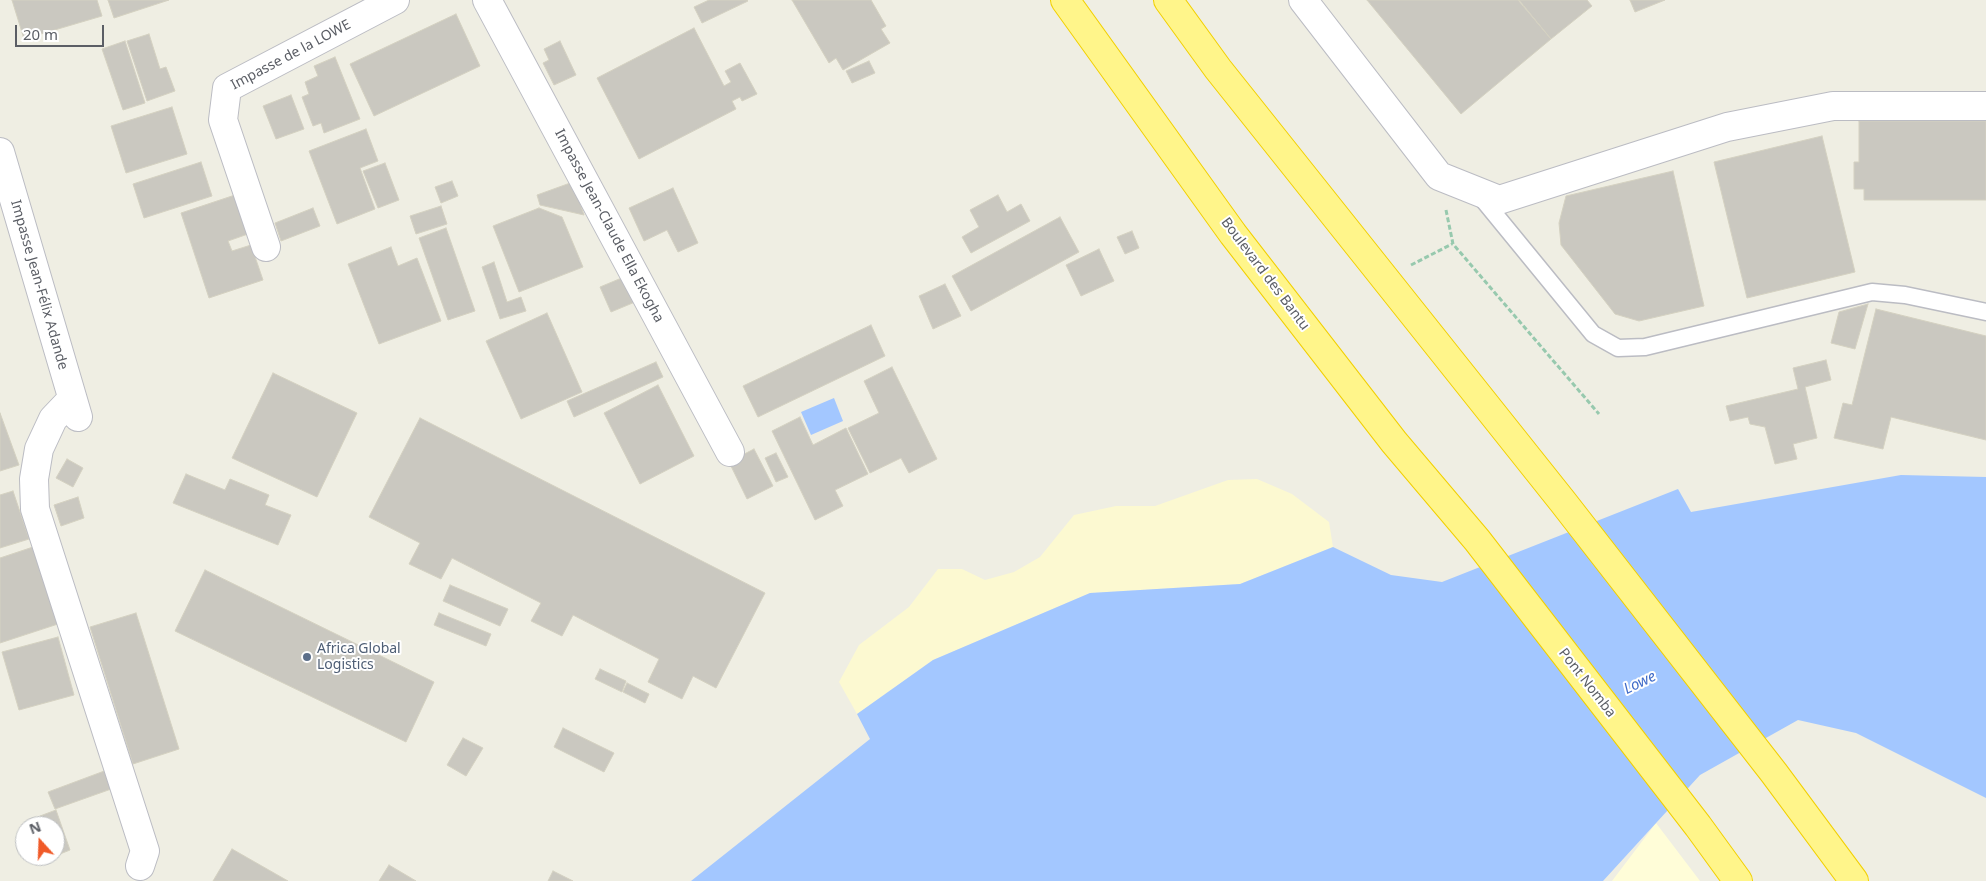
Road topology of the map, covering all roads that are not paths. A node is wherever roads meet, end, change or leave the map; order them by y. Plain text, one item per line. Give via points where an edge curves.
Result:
1 (395, 0) edge
2 (487, 0) edge
3 (1064, 0) edge
4 (1168, 0) edge
5 (1303, 0) edge
6 (1986, 106) edge
7 (0, 152) edge
8 (1487, 196) junction
9 (266, 247) dead end
10 (1986, 312) edge
11 (730, 452) dead end
12 (1477, 540) joint
13 (140, 866) dead end
14 (1738, 881) edge
15 (1854, 881) edge

1 - 9 street, Impasse de la LOWE via 226,88 223,120
2 - 11 street, Impasse Jean-Claude Ella Ekogha
3 - 12 highway, Boulevard des Bantu via 1239,241 1394,442
4 - 15 highway via 1218,68 1563,502
5 - 8 street via 1439,176
6 - 8 street via 1832,106 1727,127
7 - 13 street, Impasse Jean-Félix Adande via 75,408 53,419 39,449 34,509 145,851
8 - 10 lane via 1593,334 1618,348 1644,347 1872,292 1905,295
12 - 14 highway, Pont Nomba

